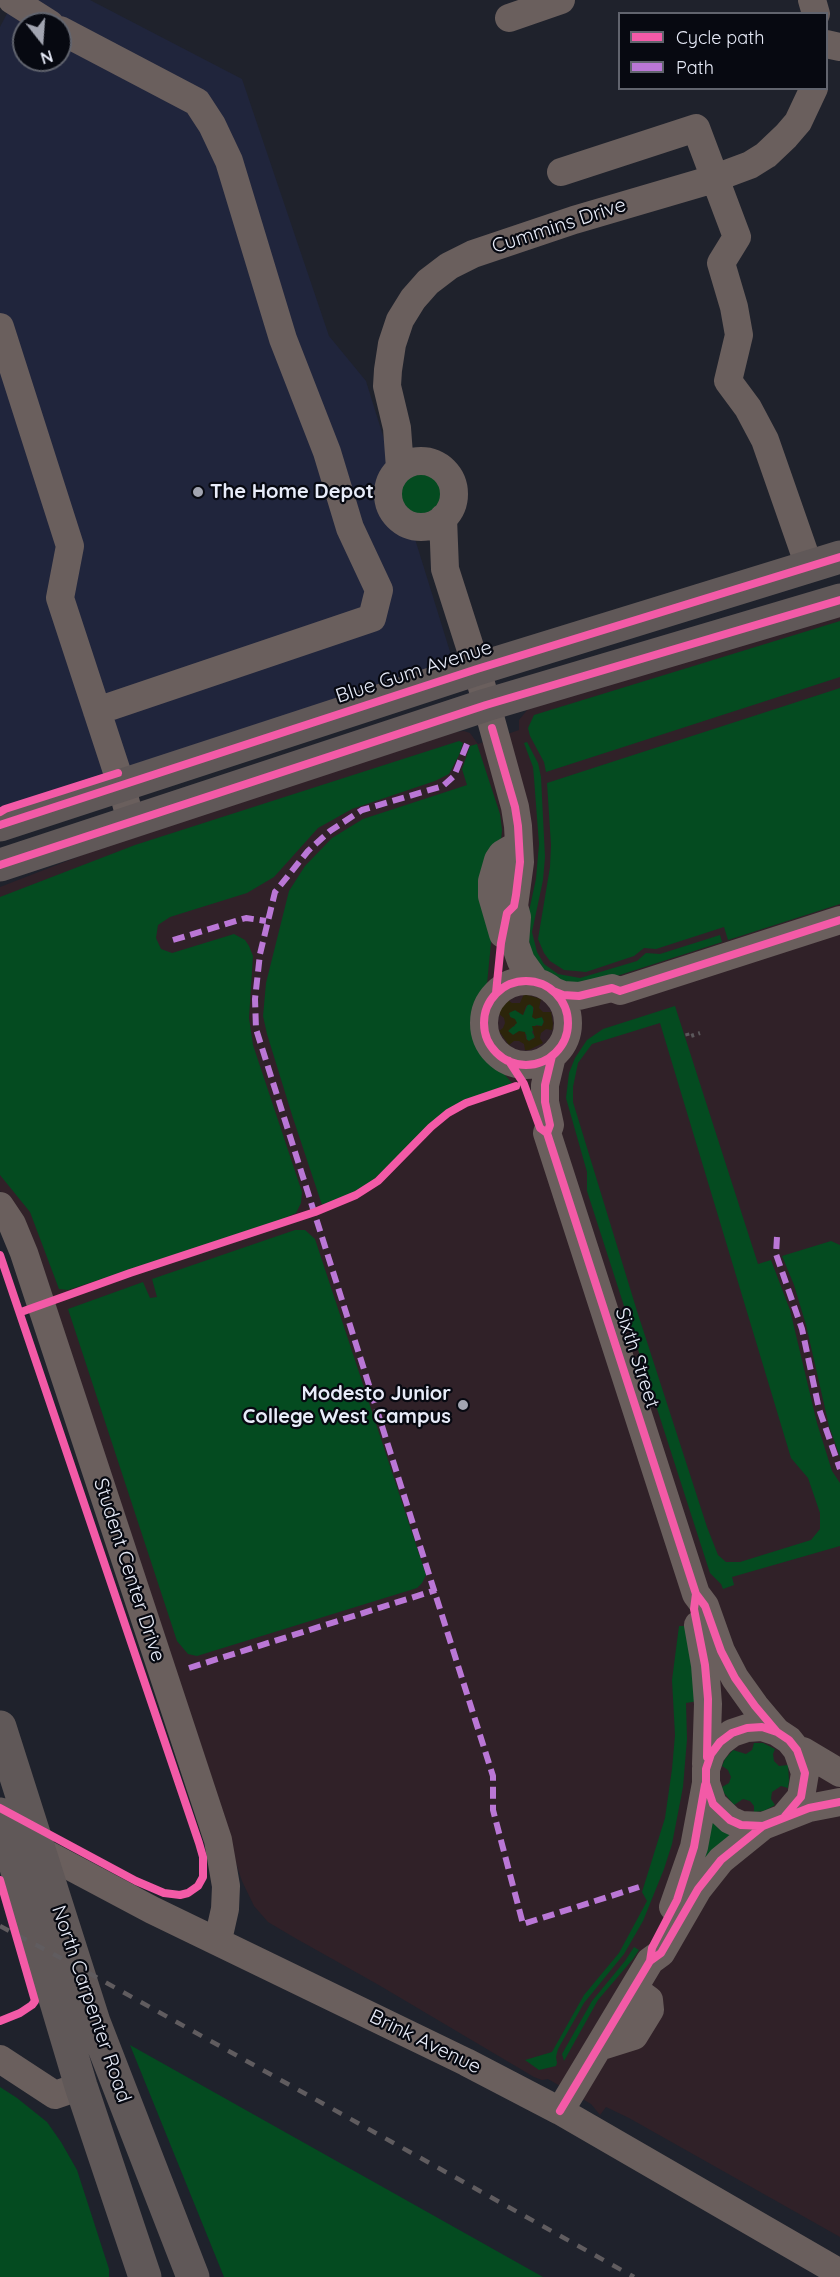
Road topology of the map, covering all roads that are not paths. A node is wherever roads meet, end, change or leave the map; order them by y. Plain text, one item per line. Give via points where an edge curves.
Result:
1 (7, 0) edge
2 (12, 0) edge
3 (561, 0) edge
4 (31, 12) edge
5 (0, 14) edge
6 (509, 18) dead end
7 (72, 36) edge
8 (813, 90) edge
9 (561, 172) dead end
10 (715, 177) junction
11 (0, 327) edge
12 (410, 465) junction
13 (430, 522) junction
14 (840, 557) edge
15 (809, 566) junction
16 (840, 600) edge
17 (477, 669) junction
18 (486, 705) junction
19 (97, 711) junction
20 (121, 784) junction
21 (131, 822) junction
22 (0, 825) edge
23 (519, 843) junction
24 (0, 865) edge
25 (514, 906) junction
26 (840, 920) edge
27 (503, 934) junction
28 (544, 987) junction
29 (620, 991) junction
30 (496, 993) junction
31 (567, 1031) junction
32 (552, 1056) junction
33 (509, 1061) junction
34 (547, 1133) junction
35 (0, 1206) edge
36 (696, 1594) junction
37 (0, 1727) edge
38 (787, 1741) junction
39 (840, 1773) edge
40 (706, 1776) junction
41 (840, 1802) edge
42 (0, 1814) edge
43 (774, 1821) junction
44 (0, 1829) edge
45 (218, 1940) junction
46 (650, 1961) junction
47 (0, 2059) edge
48 (81, 2086) junction
49 (560, 2111) junction
50 (840, 2273) edge
51 (145, 2277) edge
52 (193, 2277) edge

1 - 5 street
2 - 4 street
3 - 6 street
7 - 19 street via 197,102 212,125 229,161 283,339 327,452 350,528 379,590 372,618
8 - 10 street, Cummins Drive via 798,122 766,155
9 - 10 street via 696,128
10 - 12 street, Cummins Drive via 473,254 435,277 413,299 392,344 387,386
10 - 15 street via 737,237 721,263 739,335 728,381 765,440
11 - 19 street via 70,546 60,598
12 - 13 street via 393,476 387,496 390,506 403,522
12 - 13 street via 432,463 442,468 453,487 450,510
13 - 17 street
14 - 15 main road, Blue Gum Avenue
15 - 17 main road, Blue Gum Avenue
16 - 18 main road
17 - 18 street
17 - 20 main road, Blue Gum Avenue
18 - 21 main road
18 - 23 street via 515,807
19 - 20 street
20 - 21 street
20 - 22 main road, Blue Gum Avenue
21 - 24 main road
23 - 25 street
23 - 27 street via 502,854 492,881 492,896
25 - 27 street via 507,913
25 - 28 street via 518,954
26 - 29 street
27 - 30 street
28 - 29 street via 579,996 612,988
28 - 30 street via 515,983
28 - 31 street via 561,1000 566,1010
29 - 31 street via 615,998 586,1012
30 - 33 street via 487,1008 485,1029 493,1048
31 - 32 street
32 - 33 street via 532,1065
32 - 34 street, Sixth Street via 545,1085 550,1125
33 - 34 street, Sixth Street via 524,1084 540,1128
34 - 36 street, Sixth Street
35 - 45 street, Student Center Drive via 24,1253 218,1840 226,1886
36 - 38 street, Sixth Street via 705,1606 735,1678 750,1701
36 - 40 street, Sixth Street via 694,1609 708,1704
37 - 52 main road, North Carpenter Road via 94,2022
38 - 39 street
38 - 40 street via 762,1727 732,1733 711,1754
38 - 43 street via 803,1761 804,1786 798,1803
40 - 43 street via 714,1804 721,1813 741,1824
40 - 46 street via 694,1848 677,1900 652,1948
41 - 43 street
42 - 48 main road, North Carpenter Road
43 - 46 street via 721,1860 698,1889 661,1953
44 - 45 street, Brink Avenue via 152,1910
45 - 49 street, Brink Avenue
46 - 49 street
47 - 48 street via 55,2095
48 - 51 main road, North Carpenter Road
49 - 50 street, Brink Avenue

